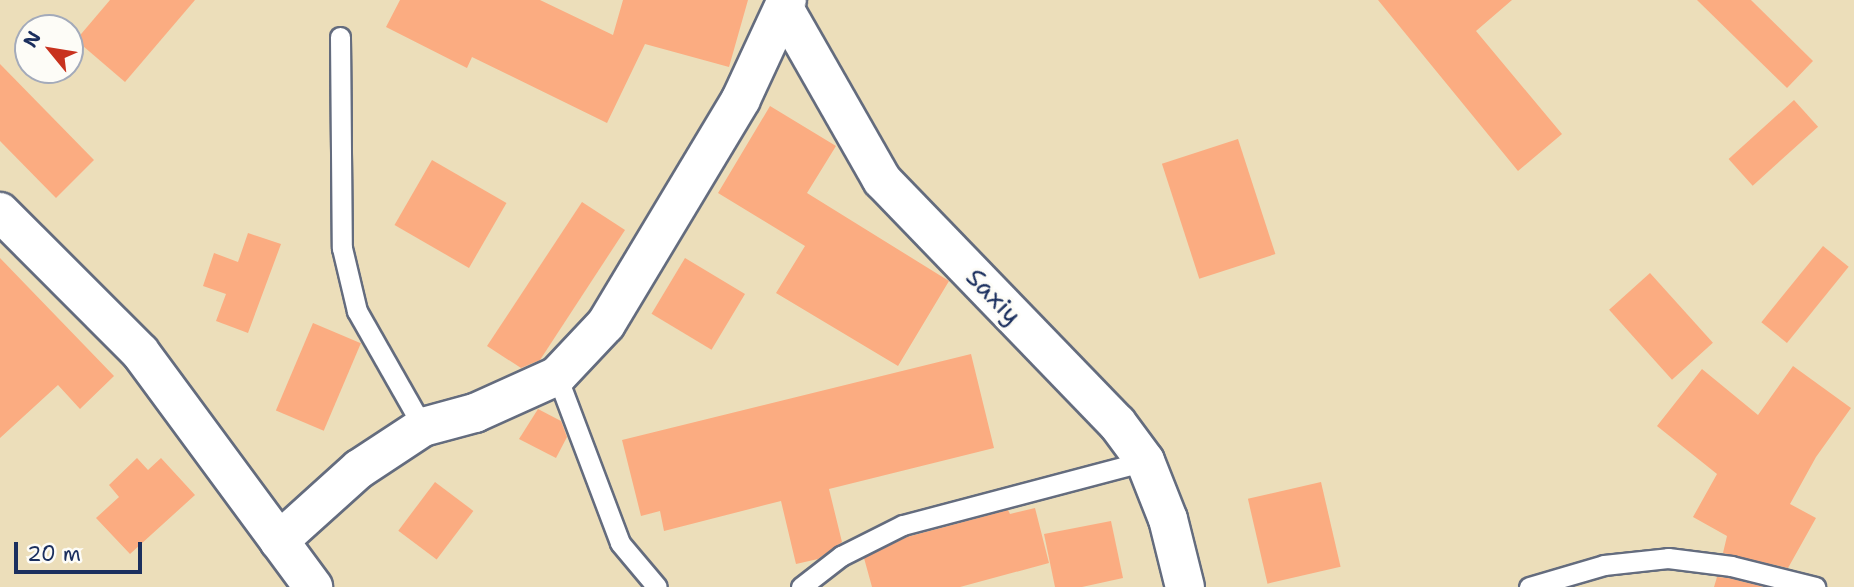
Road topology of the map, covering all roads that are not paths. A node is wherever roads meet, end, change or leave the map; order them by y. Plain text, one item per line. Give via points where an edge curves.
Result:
1 (786, 5) edge
2 (340, 37) dead end
3 (0, 212) edge
4 (558, 376) junction
5 (423, 427) junction
6 (1145, 461) junction
7 (279, 541) junction
8 (313, 587) edge
9 (657, 587) edge
10 (801, 587) edge
11 (1185, 587) edge
12 (1529, 587) edge
13 (1815, 587) edge

1 - 4 street via 741,99 606,324
1 - 6 street, Saxiy via 882,180 1118,423
2 - 5 lane via 342,248 357,311
3 - 7 street via 140,352
4 - 5 street via 475,413
4 - 9 lane via 620,543
5 - 7 street via 359,469
6 - 10 lane via 903,525 841,556
6 - 11 street, Saxiy via 1168,519
7 - 8 street
12 - 13 lane via 1604,565 1668,558 1731,566

